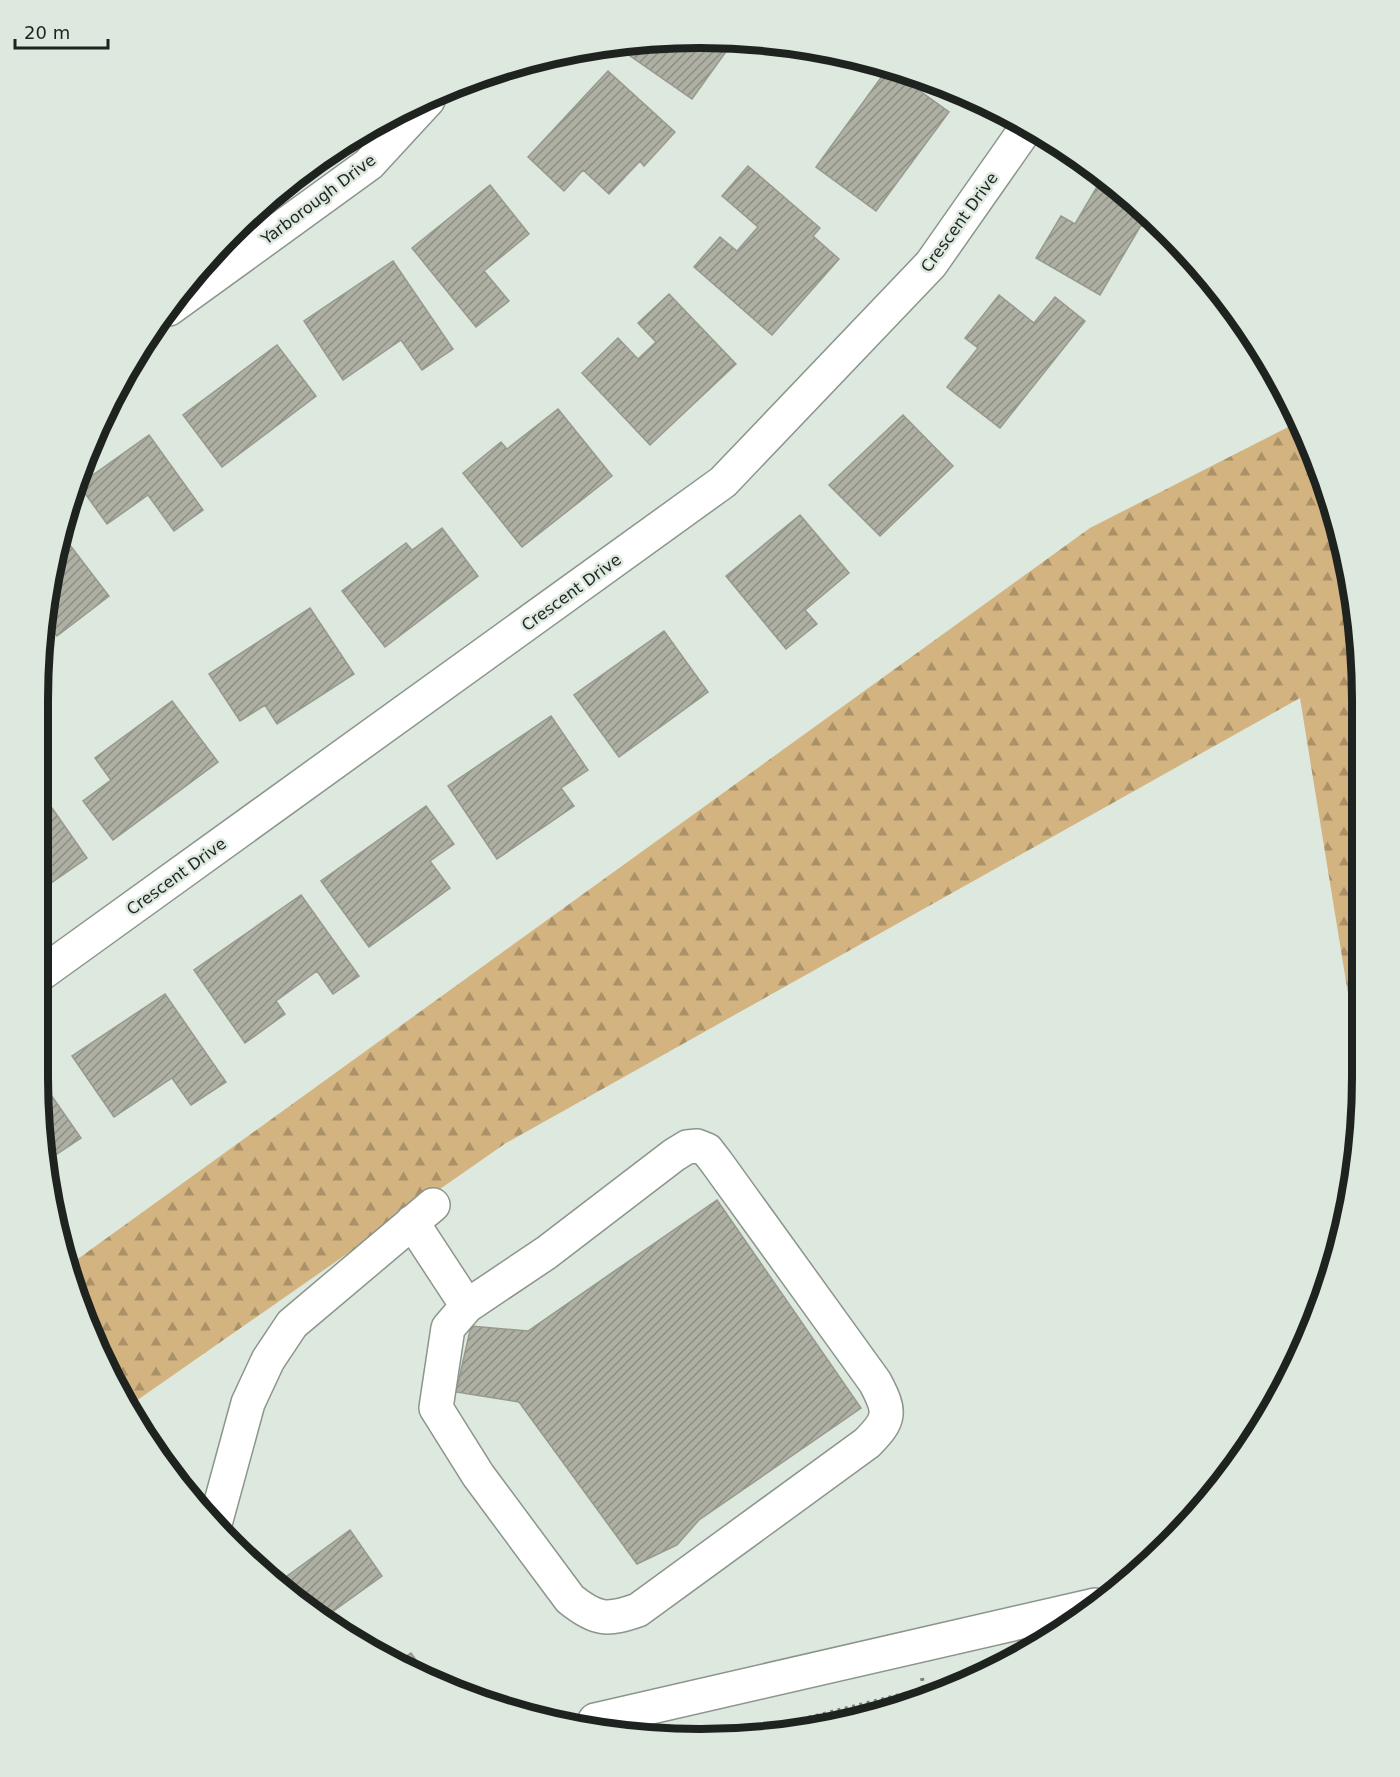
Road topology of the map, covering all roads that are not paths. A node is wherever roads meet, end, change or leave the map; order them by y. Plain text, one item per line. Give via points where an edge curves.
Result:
1 (416, 113) edge
2 (1023, 133) edge
3 (191, 293) edge
4 (48, 969) edge
5 (467, 1306) junction
6 (217, 1515) edge
7 (1075, 1610) edge
8 (596, 1720) edge

1 - 3 street, Yarborough Drive via 369,164
2 - 4 street, Crescent Drive via 931,264 723,482
5 - 5 street via 448,1328 436,1408 478,1475 570,1599 603,1618 638,1610 867,1443 887,1417 886,1402 875,1382 717,1163 707,1150 697,1146 674,1155 546,1253
5 - 6 street via 423,1213 292,1324 268,1360 248,1403
7 - 8 street

